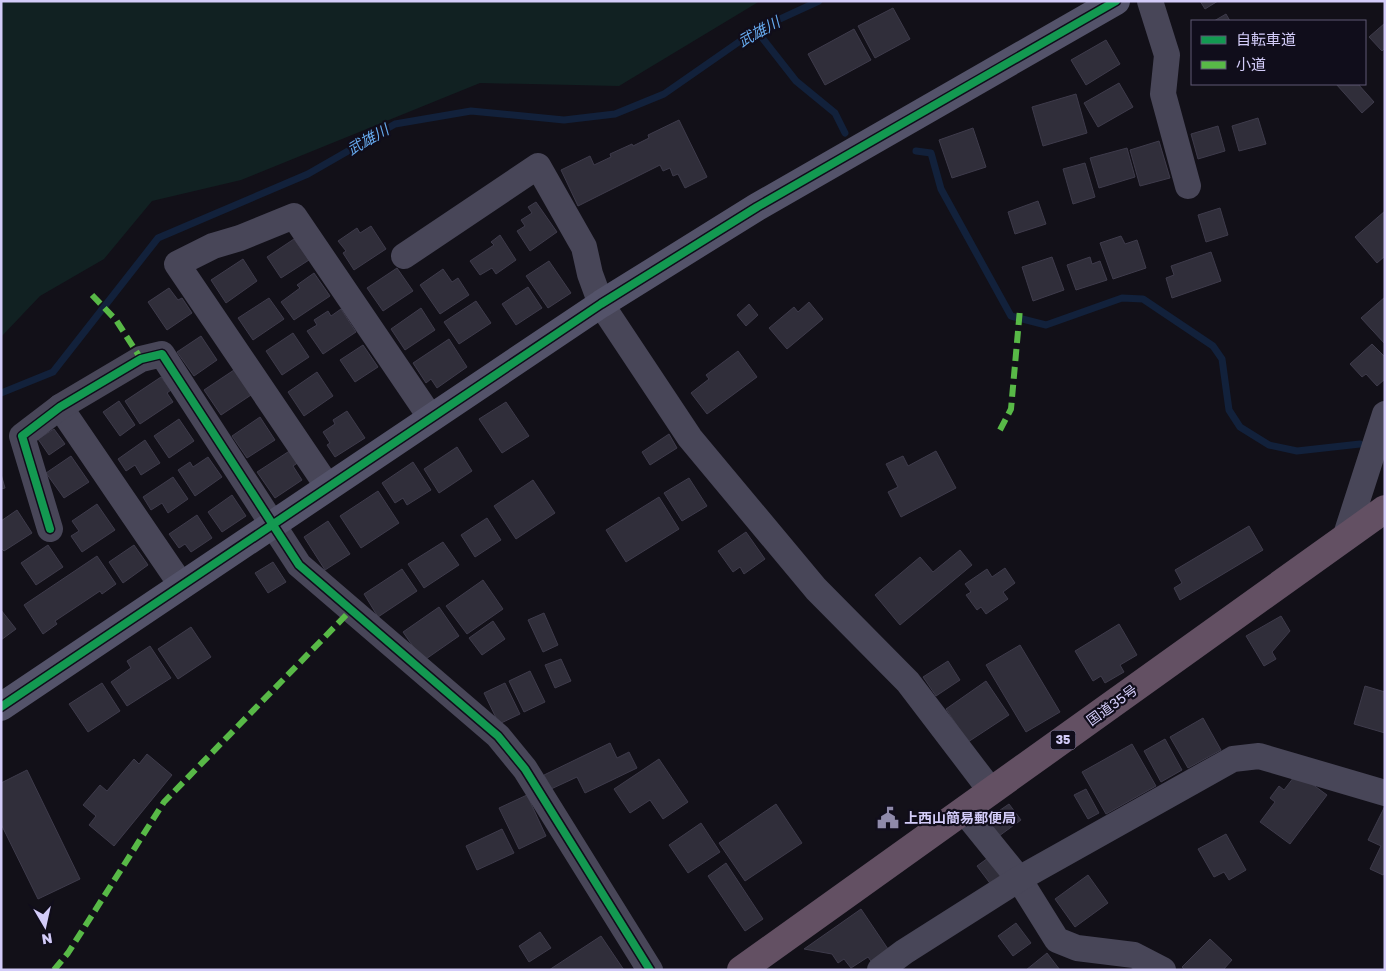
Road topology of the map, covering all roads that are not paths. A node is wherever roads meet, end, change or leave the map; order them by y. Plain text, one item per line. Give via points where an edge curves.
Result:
1 (1116, 1) edge
2 (1150, 1) edge
3 (1188, 186) dead end
4 (404, 256) dead end
5 (601, 304) junction
6 (60, 407) junction
7 (1385, 414) edge
8 (431, 418) junction
9 (328, 487) junction
10 (1385, 510) edge
11 (273, 524) junction
12 (50, 529) dead end
13 (1345, 538) junction
14 (182, 586) junction
15 (1, 706) edge
16 (991, 791) junction
17 (1385, 793) edge
18 (964, 811) junction
19 (1019, 879) junction
20 (650, 970) edge
21 (741, 970) edge
22 (880, 970) edge
23 (1163, 970) edge

1 - 5 street via 757,207
2 - 3 street via 1167,55 1163,94
4 - 5 street via 538,166 584,247
5 - 8 street
5 - 16 street via 690,438 816,589 908,682
6 - 11 street via 141,359 162,354
6 - 12 street via 22,436
6 - 14 street
7 - 13 street
8 - 9 street
8 - 9 street via 294,216 213,246 177,264
9 - 11 street
10 - 13 highway, 国道35号 / 35
11 - 14 street
11 - 20 street via 299,566 498,736 525,769
13 - 16 highway, 国道35号 / 35
14 - 15 street
16 - 18 highway, 国道35号 / 35
17 - 19 street via 1259,756 1232,759
18 - 19 street
18 - 21 highway, 国道35号 / 35
19 - 22 street
19 - 23 street via 1057,940 1077,948 1134,955

